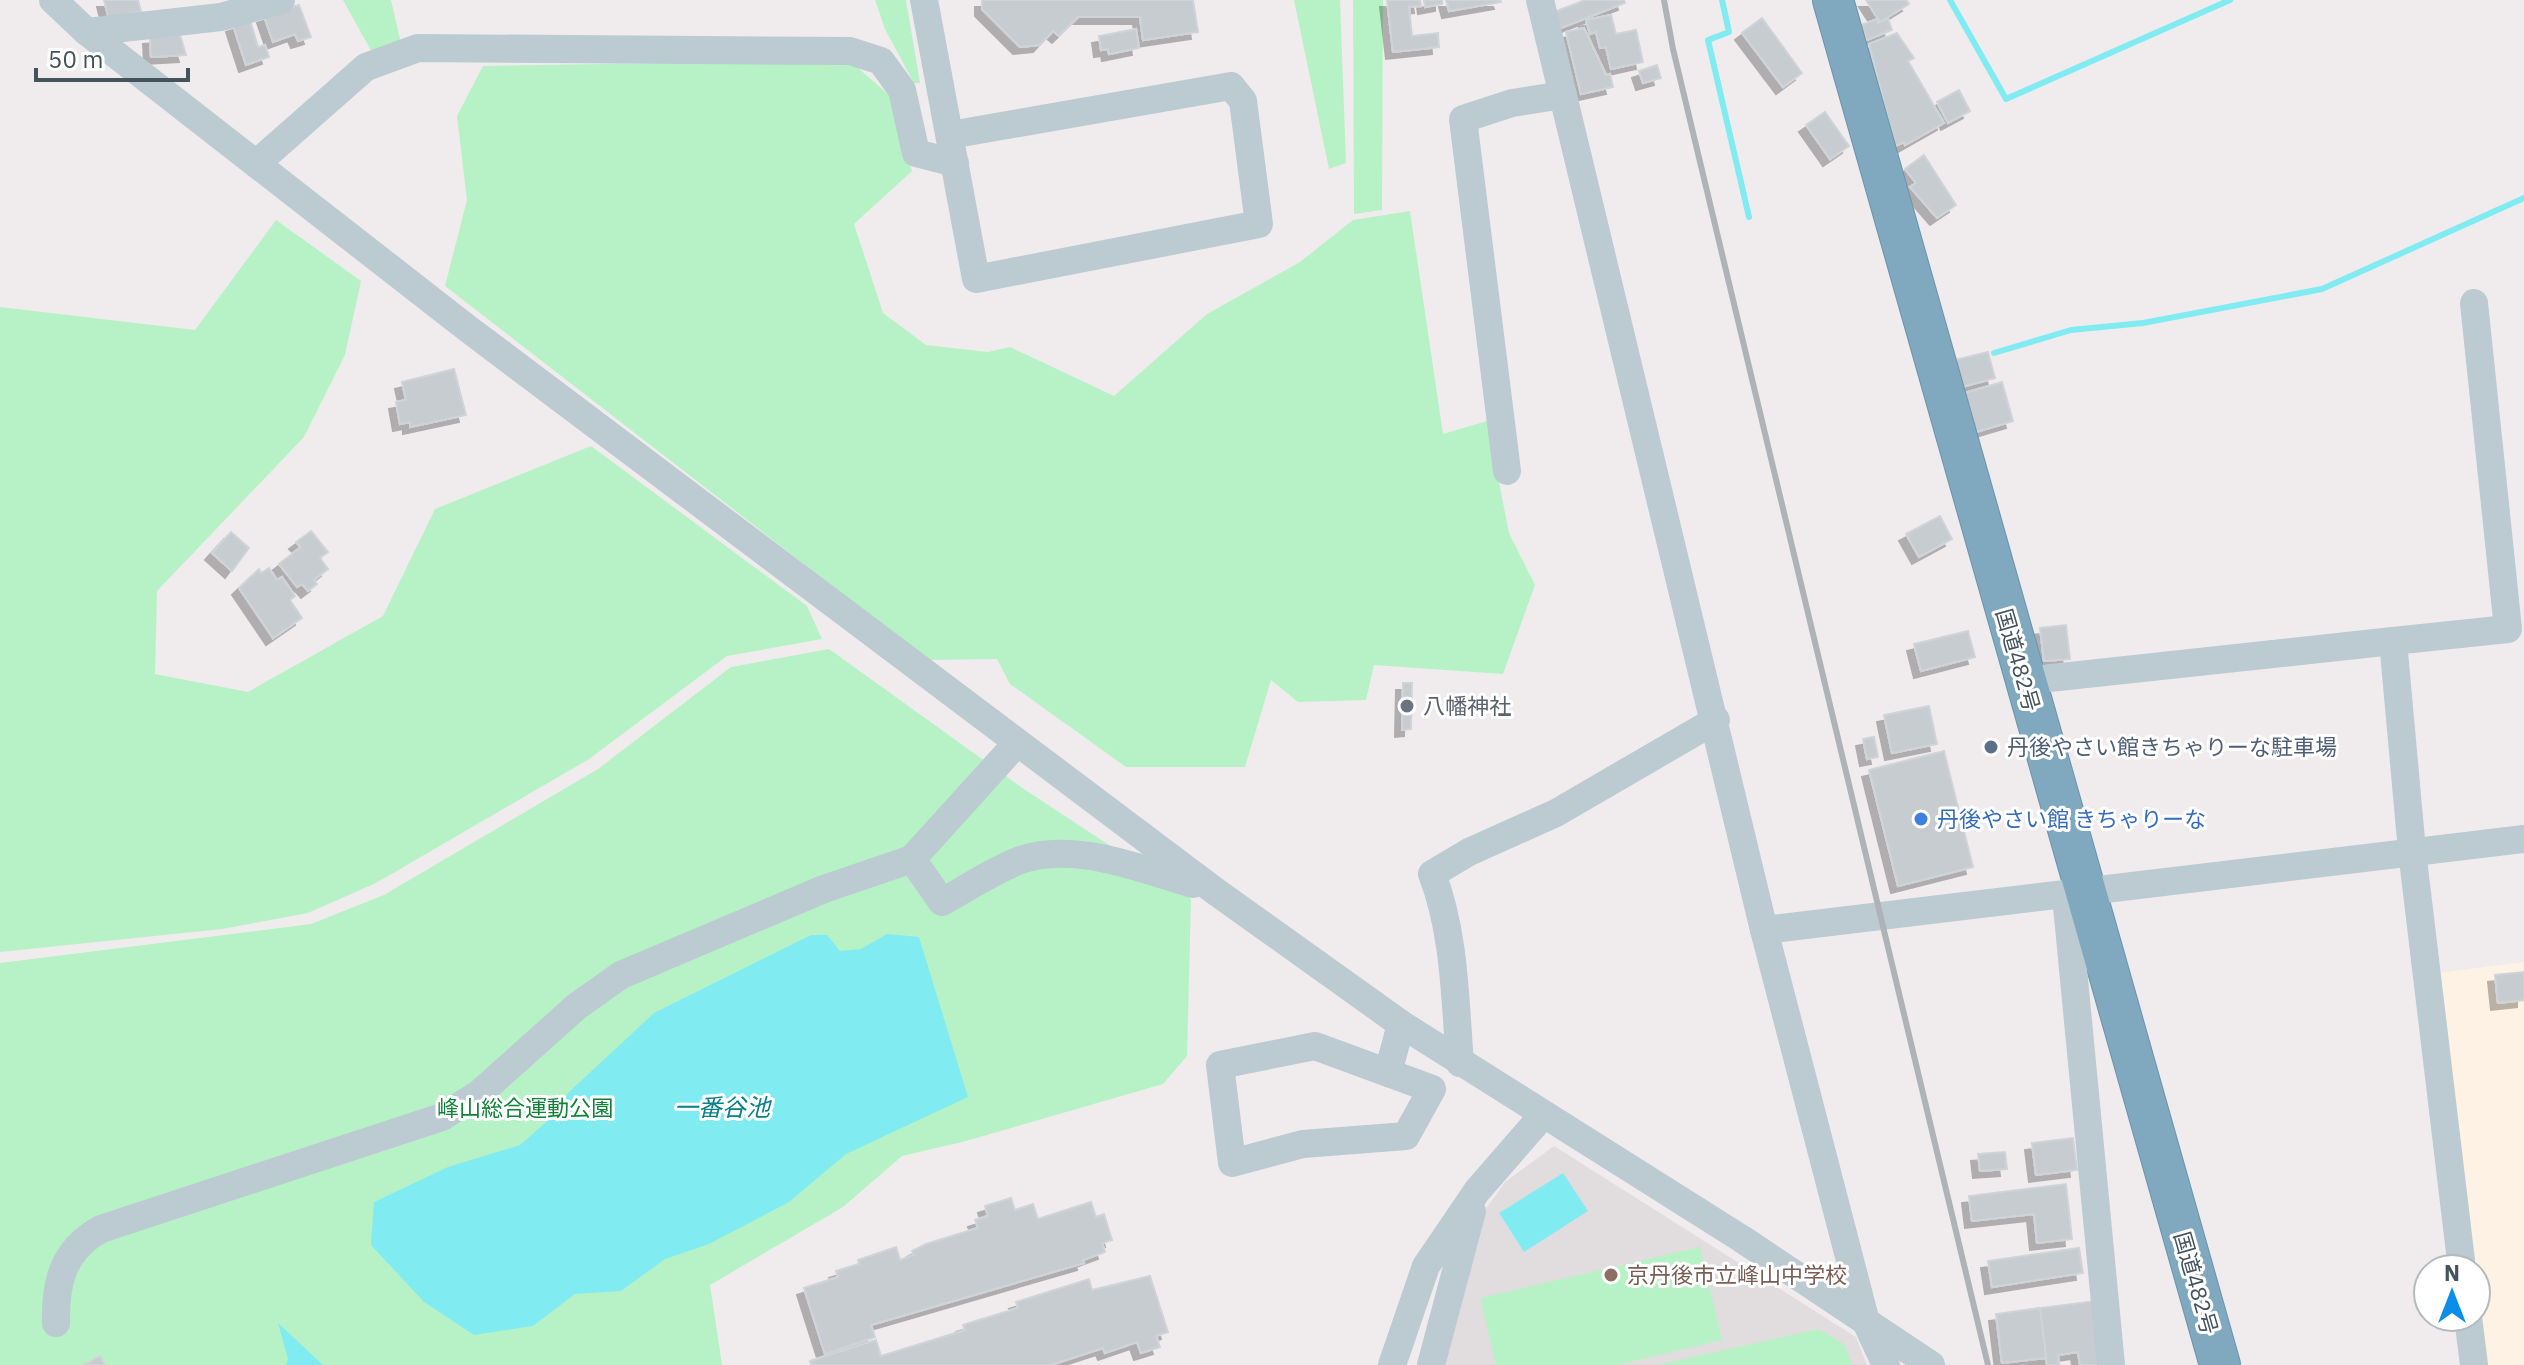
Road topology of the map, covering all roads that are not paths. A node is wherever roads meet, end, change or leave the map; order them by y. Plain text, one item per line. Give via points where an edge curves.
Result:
1 (53, 0) edge
2 (281, 0) edge
3 (924, 0) edge
4 (1540, 0) edge
5 (1833, 0) edge
6 (218, 8) edge
7 (87, 32) junction
8 (1563, 95) junction
9 (952, 149) junction
10 (257, 163) junction
11 (2474, 303) dead end
12 (1507, 471) dead end
13 (2393, 641) junction
14 (2023, 681) junction
15 (1716, 720) junction
16 (1017, 743) junction
17 (2524, 839) edge
18 (2412, 851) junction
19 (912, 859) junction
20 (1215, 891) junction
21 (2076, 894) junction
22 (1764, 930) junction
23 (1401, 1024) junction
24 (1460, 1063) junction
25 (1388, 1073) junction
26 (1543, 1115) junction
27 (1477, 1191) junction
28 (2460, 1253) edge
29 (1866, 1322) junction
30 (56, 1323) dead end
31 (2470, 1333) edge
32 (1392, 1365) edge
33 (1431, 1365) edge
34 (1886, 1365) edge
35 (1931, 1365) edge
36 (2111, 1365) edge
37 (2220, 1365) edge
38 (2474, 1365) edge

1 - 7 street
2 - 6 street
3 - 9 street
4 - 8 street
5 - 14 highway, 国道482号
6 - 7 street
7 - 10 street
8 - 12 street via 1512,103 1463,119
8 - 15 street
9 - 9 street via 976,279 1259,224 1243,101 1231,86
9 - 10 street via 916,153 902,90 881,61 850,51 418,48 366,67
10 - 16 street
11 - 13 street via 2508,629
13 - 14 street
13 - 18 street
14 - 21 highway, 国道482号
15 - 22 street
15 - 24 street via 1556,813 1432,874 1441,895 1453,974
16 - 19 street
16 - 20 street
17 - 18 street
18 - 21 street
18 - 28 street
19 - 20 street via 942,902 1019,860 1053,855 1119,863
19 - 30 street via 824,889 621,975 552,1027 480,1093 442,1117 92,1234 64,1262 56,1292
20 - 23 street
21 - 22 street
21 - 36 street
21 - 37 highway, 国道482号
22 - 29 street
23 - 24 street
23 - 25 street
24 - 26 street
25 - 25 street via 1315,1046 1220,1065 1232,1163 1303,1144 1406,1136 1432,1089
26 - 27 street
26 - 29 street
27 - 32 street via 1426,1266
27 - 33 street
29 - 34 street
29 - 35 street
31 - 38 street

